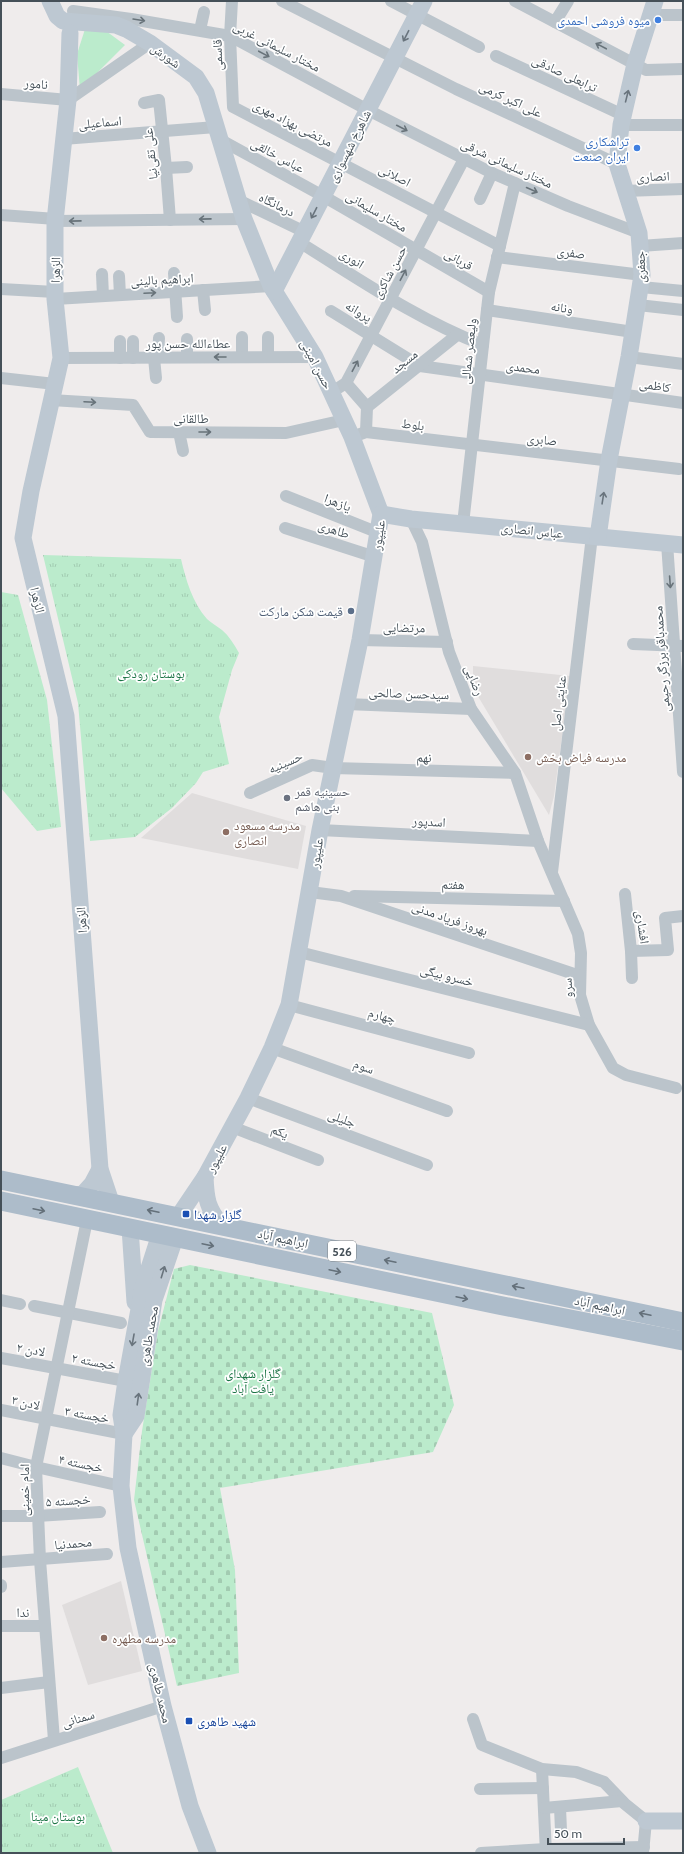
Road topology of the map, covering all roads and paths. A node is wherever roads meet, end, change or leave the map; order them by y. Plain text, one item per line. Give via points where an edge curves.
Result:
1 (50, 1) edge
2 (59, 1) edge
3 (232, 1) edge
4 (282, 1) edge
5 (391, 1) edge
6 (515, 1) edge
7 (568, 1) edge
8 (651, 6) edge
9 (420, 8) edge
10 (204, 12) dead end
11 (683, 16) edge
12 (72, 17) edge
13 (555, 22) junction
14 (200, 30) junction
15 (230, 36) junction
16 (150, 43) junction
17 (479, 47) dead end
18 (496, 56) dead end
19 (394, 58) junction
20 (635, 64) junction
21 (683, 69) edge
22 (1, 94) edge
23 (68, 100) junction
24 (144, 103) dead end
25 (233, 107) joint
26 (368, 110) junction
27 (622, 120) junction
28 (683, 125) edge
29 (162, 131) junction
30 (217, 133) junction
31 (63, 139) junction
32 (464, 159) junction
33 (340, 163) junction
34 (617, 164) junction
35 (187, 166) dead end
36 (166, 168) junction
37 (492, 173) junction
38 (515, 183) junction
39 (683, 189) edge
40 (624, 191) junction
41 (323, 196) junction
42 (480, 199) dead end
43 (238, 200) junction
44 (436, 213) junction
45 (1, 215) edge
46 (244, 219) junction
47 (56, 220) junction
48 (170, 220) junction
49 (302, 237) junction
50 (639, 239) junction
51 (683, 243) edge
52 (416, 250) junction
53 (499, 252) junction
54 (174, 273) dead end
55 (102, 274) dead end
56 (119, 276) dead end
57 (641, 281) junction
58 (1, 289) edge
59 (272, 289) junction
60 (203, 290) junction
61 (683, 291) edge
62 (176, 292) junction
63 (489, 292) junction
64 (120, 295) junction
65 (55, 296) junction
66 (103, 296) junction
67 (390, 298) junction
68 (638, 305) junction
69 (205, 310) dead end
70 (487, 310) junction
71 (683, 310) edge
72 (331, 311) dead end
73 (177, 317) dead end
74 (633, 332) junction
75 (371, 335) junction
76 (457, 335) junction
77 (242, 337) dead end
78 (268, 337) dead end
79 (158, 338) dead end
80 (187, 339) dead end
81 (120, 341) dead end
82 (133, 341) dead end
83 (483, 345) junction
84 (315, 356) junction
85 (187, 357) junction
86 (242, 357) junction
87 (268, 357) junction
88 (629, 357) junction
89 (61, 358) junction
90 (120, 358) junction
91 (133, 358) junction
92 (156, 358) junction
93 (683, 364) edge
94 (420, 366) junction
95 (479, 376) junction
96 (1, 378) edge
97 (156, 378) dead end
98 (346, 383) junction
99 (53, 392) junction
100 (332, 392) junction
101 (623, 394) junction
102 (683, 403) edge
103 (367, 407) junction
104 (344, 420) junction
105 (179, 432) junction
106 (359, 435) junction
107 (472, 446) junction
108 (184, 451) dead end
109 (609, 460) junction
110 (679, 469) dead end
111 (286, 496) dead end
112 (381, 514) junction
113 (411, 519) junction
114 (463, 524) junction
115 (285, 528) dead end
116 (379, 533) junction
117 (595, 536) junction
118 (679, 543) edge
119 (375, 557) junction
120 (360, 640) junction
121 (446, 642) junction
122 (633, 644) dead end
123 (679, 646) edge
124 (346, 704) junction
125 (471, 709) junction
126 (333, 768) junction
127 (683, 772) edge
128 (515, 773) junction
129 (250, 793) dead end
130 (320, 830) junction
131 (538, 841) junction
132 (552, 874) junction
133 (310, 892) junction
134 (625, 894) dead end
135 (341, 896) junction
136 (564, 901) junction
137 (683, 916) edge
138 (630, 951) junction
139 (299, 952) junction
140 (580, 976) junction
141 (632, 978) dead end
142 (289, 1005) junction
143 (589, 1025) junction
144 (272, 1048) junction
145 (469, 1053) dead end
146 (681, 1088) edge
147 (248, 1098) junction
148 (447, 1111) dead end
149 (232, 1127) junction
150 (318, 1160) dead end
151 (427, 1165) dead end
152 (100, 1169) junction
153 (206, 1177) junction
154 (1, 1180) edge
155 (74, 1195) junction
156 (1, 1201) edge
157 (111, 1202) junction
158 (178, 1217) junction
159 (87, 1220) junction
160 (222, 1226) junction
161 (130, 1228) junction
162 (167, 1236) junction
163 (419, 1267) junction
164 (415, 1288) junction
165 (1, 1300) edge
166 (20, 1304) dead end
167 (34, 1306) dead end
168 (68, 1313) junction
169 (129, 1321) junction
170 (683, 1322) edge
171 (683, 1341) edge
172 (1, 1358) edge
173 (56, 1368) junction
174 (126, 1381) junction
175 (1, 1410) edge
176 (46, 1421) junction
177 (124, 1434) junction
178 (1, 1458) edge
179 (36, 1467) junction
180 (121, 1486) junction
181 (100, 1512) dead end
182 (1, 1516) edge
183 (37, 1516) junction
184 (107, 1554) dead end
185 (40, 1560) junction
186 (1, 1562) edge
187 (1, 1626) edge
188 (45, 1626) junction
189 (49, 1682) junction
190 (1, 1688) edge
191 (163, 1706) junction
192 (473, 1719) dead end
193 (54, 1740) junction
194 (1, 1758) edge
195 (542, 1769) junction
196 (543, 1788) junction
197 (480, 1789) dead end
198 (622, 1801) junction
199 (560, 1807) junction
200 (544, 1808) junction
201 (646, 1821) junction
202 (683, 1821) edge
203 (561, 1831) dead end
204 (643, 1850) edge
205 (546, 1851) edge
206 (208, 1853) edge
207 (481, 1853) edge

1 - 12 street via 57,16 63,21
2 - 12 street
3 - 15 street, قاسمی
4 - 19 street, علی اکبر کرمی
5 - 9 street
6 - 13 street
7 - 13 street
8 - 11 street
8 - 20 street, جعفری
9 - 17 street
9 -> 19 street, شاهرخ شهسواری
10 - 14 street
12 -> 14 street, مختار سلیمانی غربی
12 - 16 street, شورش via 116,25
12 - 23 street, الزهرا
20 -> 13 street
14 - 15 street, مختار سلیمانی غربی
15 - 25 street, قاسمی
15 -> 26 street, مختار سلیمانی غربی
16 - 23 street
16 - 30 street, شورش via 196,77 206,92
18 - 27 street, ترابعلی صادقی
19 - 26 street, شاهرخ شهسواری
19 - 34 street, علی اکبر کرمی via 456,90
20 - 21 street via 646,70
27 -> 20 street, جعفری
22 - 23 street, نامور
23 - 31 street, الزهرا
24 - 29 street, علی تقی‌نیا via 159,100
25 - 33 street, مرتضی بهزاد مهری
26 -> 32 street, مختار سلیمانی شرقی
26 - 33 street, شاهرخ شهسواری
27 - 28 street
27 - 34 street, جعفری
29 - 30 street
29 - 31 street, اسماعیلی
29 - 36 street, علی تقی‌نیا
30 - 41 street, عباس خالقی
30 - 43 street, حسن امینی
31 - 47 street, الزهرا
32 - 37 street, مختار سلیمانی شرقی
32 - 44 street, حسن شاکری
33 - 41 street, شاهرخ شهسواری
33 - 44 street, اصلانی
34 - 40 street, جعفری
35 - 36 street
36 - 48 street, علی تقی‌نیا
37 - 38 street, مختار سلیمانی شرقی
37 - 42 street
38 -> 50 street, مختار سلیمانی شرقی
38 - 53 street, ولیعصر شمالی
39 - 40 street, انصاری
40 - 50 street, جعفری
41 -> 49 street, شاهرخ شهسواری
41 - 52 street, مختار سلیمانی
43 - 46 street, حسن امینی
43 - 49 street, درمانگاه
44 - 52 street, حسن شاکری
44 - 53 street, صفری
45 - 47 street
46 -> 48 street
46 - 59 street, حسن امینی
48 -> 47 street
47 - 65 street, الزهرا
49 - 59 street, شاهرخ شهسواری
49 - 67 street, انوری
50 - 51 street
50 - 57 street, جعفری
52 - 63 street, قربانی
67 -> 52 street, حسن شاکری
53 - 57 street, صفری
53 - 63 street, ولیعصر شمالی
54 - 62 street
55 - 66 street
56 - 64 street
57 - 61 street
57 - 68 street, جعفری
58 - 65 street, ابراهیم بالینی
59 - 60 street, ابراهیم بالینی
59 - 84 street, حسن امینی
60 - 62 street, ابراهیم بالینی
60 - 69 street
64 -> 62 street, ابراهیم بالینی
62 - 73 street
63 - 70 street, ولیعصر شمالی
64 - 66 street, ابراهیم بالینی
65 - 66 street, ابراهیم بالینی
65 - 89 street, الزهرا
67 - 75 street, حسن شاکری
67 - 76 street, انوری
68 - 71 street
68 - 74 street, جعفری
70 - 74 street, ونانه
70 - 83 street, ولیعصر شمالی
72 - 75 street, پروانه
74 - 88 street, جعفری
75 - 94 street, پروانه
98 -> 75 street, حسن شاکری
76 - 83 street, انوری
76 - 94 street, مسجد
77 - 86 street
78 - 87 street
79 - 92 street
80 - 85 street
81 - 90 street
82 - 91 street
83 - 95 street, ولیعصر شمالی
84 - 87 street, عطاءالله حسن پور
84 - 100 street, حسن امینی
86 -> 85 street, عطاءالله حسن پور
85 - 92 street, عطاءالله حسن پور
86 - 87 street, عطاءالله حسن پور
88 - 93 street
88 - 101 street, جعفری
89 - 90 street, عطاءالله حسن پور
89 - 99 street, الزهرا
90 - 91 street, عطاءالله حسن پور
91 - 92 street, عطاءالله حسن پور
92 - 97 street
94 - 95 street, محمدی
94 - 103 street, مسجد
95 - 101 street, محمدی
95 - 107 street, ولیعصر شمالی
96 - 99 street
98 - 100 street, حسن شاکری
98 - 103 street
99 -> 105 street, طالقانی via 133,405 150,432
99 - 152 street, الزهرا via 23,538 66,716
100 - 104 street, حسن امینی
101 - 102 street, کاظمی
101 - 109 street, جعفری
103 - 106 street
105 -> 104 street, طالقانی via 286,432
104 - 106 street, حسن امینی
105 - 108 street
106 - 107 street, بلوط
106 - 112 street, حسن امینی
107 - 109 street, صابری
107 - 114 street, ولیعصر شمالی
109 - 110 street, صابری
117 -> 109 street, جعفری
111 - 116 street, یازهرا
112 - 113 street, عباس انصاری
112 - 116 street, علیپور
113 - 114 street, عباس انصاری
113 - 121 street, رضایی via 422,542
114 - 117 street, عباس انصاری
115 - 119 street, طاهری
116 - 119 street, علیپور
117 - 118 street, عباس انصاری
117 - 132 street, عنایتی اصل
118 -> 123 street, محمدباقر برزگر رحیمی
119 - 120 street, علیپور
120 - 121 street, مرتضایی
120 - 124 street, علیپور
121 - 125 street, رضایی
122 - 123 street
123 - 127 street, محمدباقر برزگر رحیمی
124 - 125 street, سیدحسن صالحی
124 - 126 street, علیپور
125 - 128 street, رضایی
126 - 128 street, نهم
126 - 129 street, حسینیه via 312,765
126 - 130 street, علیپور
128 - 131 street, رضایی
130 - 131 street, اسدپور
130 - 133 street, علیپور
131 - 132 street, سرو
132 - 136 street, سرو
133 - 135 street, بهروز فریاد مدنی
133 - 139 street, علیپور
134 - 138 street, افشاری
135 - 136 street, هفتم
135 - 140 street, بهروز فریاد مدنی
136 - 140 street, سرو via 580,942
137 - 138 street, افشاری via 665,918 668,950
138 - 141 street
139 - 142 street, علیپور
139 - 143 street, خسرو بیگی
140 - 143 street, سرو via 580,995
142 - 144 street, علیپور
142 - 145 street, چهارم
143 - 146 street, سرو via 613,1068 626,1075
144 - 147 street, علیپور
144 - 148 street, سوم
147 - 149 street, علیپور
147 - 151 street, جلیلی
149 - 150 street, یکم
149 - 153 street, علیپور
152 - 155 street via 84,1194
152 - 157 street, الزهرا
153 - 158 street, علیپور
153 - 160 street, علیپور via 206,1196 211,1213
154 - 155 main road, ابراهیم آباد / 526
155 - 157 main road, ابراهیم آباد / 526
156 -> 159 main road, ابراهیم آباد / 526
158 -> 157 main road, ابراهیم آباد / 526
158 - 160 main road, ابراهیم آباد / 526
159 - 161 main road, ابراهیم آباد / 526
159 - 168 street, امام خمینی
163 -> 160 main road, ابراهیم آباد / 526
161 - 162 main road, ابراهیم آباد / 526
161 - 169 street
162 -> 164 main road, ابراهیم آباد / 526
162 - 169 street, محمد طاهری
177 -> 162 street, محمد طاهری via 136,1416
163 - 164 main road
170 -> 163 main road, ابراهیم آباد / 526
164 -> 171 main road, ابراهیم آباد / 526
165 - 166 street
167 - 168 street
168 - 169 street
168 - 173 street, امام خمینی
169 -> 174 street, محمد طاهری
172 - 173 street, لادن ۲
173 - 174 street, خجسته ۲
173 - 176 street, امام خمینی
174 - 177 street, محمد طاهری via 122,1415
175 - 176 street, لادن ۳
176 - 177 street, خجسته ۳
176 - 179 street, امام خمینی
177 - 180 street, محمد طاهری
178 - 179 street, خجسته ۴
179 - 180 street, خجسته ۴
179 - 183 street, امام خمینی
180 - 191 street, محمد طاهری via 128,1548
181 - 183 street, خجسته ۵
182 - 183 street, خجسته ۵
183 - 185 street, امام خمینی
184 - 185 street, محمدنیا
185 - 186 street, محمدنیا
185 - 188 street, امام خمینی
187 - 188 street, ندا
188 - 189 street, امام خمینی
189 - 190 street
189 - 193 street, امام خمینی
191 - 193 street, سمنانی
191 - 206 street, محمد طاهری via 190,1806
192 - 195 street via 482,1745
193 - 194 street, سمنانی
195 - 196 street
195 - 198 street via 576,1772 604,1782
196 - 197 street
196 - 200 street
198 - 199 street
198 - 201 street
199 - 200 street
199 - 203 street
200 - 205 street
201 - 202 street
201 - 204 street
204 - 205 street
205 - 207 street

